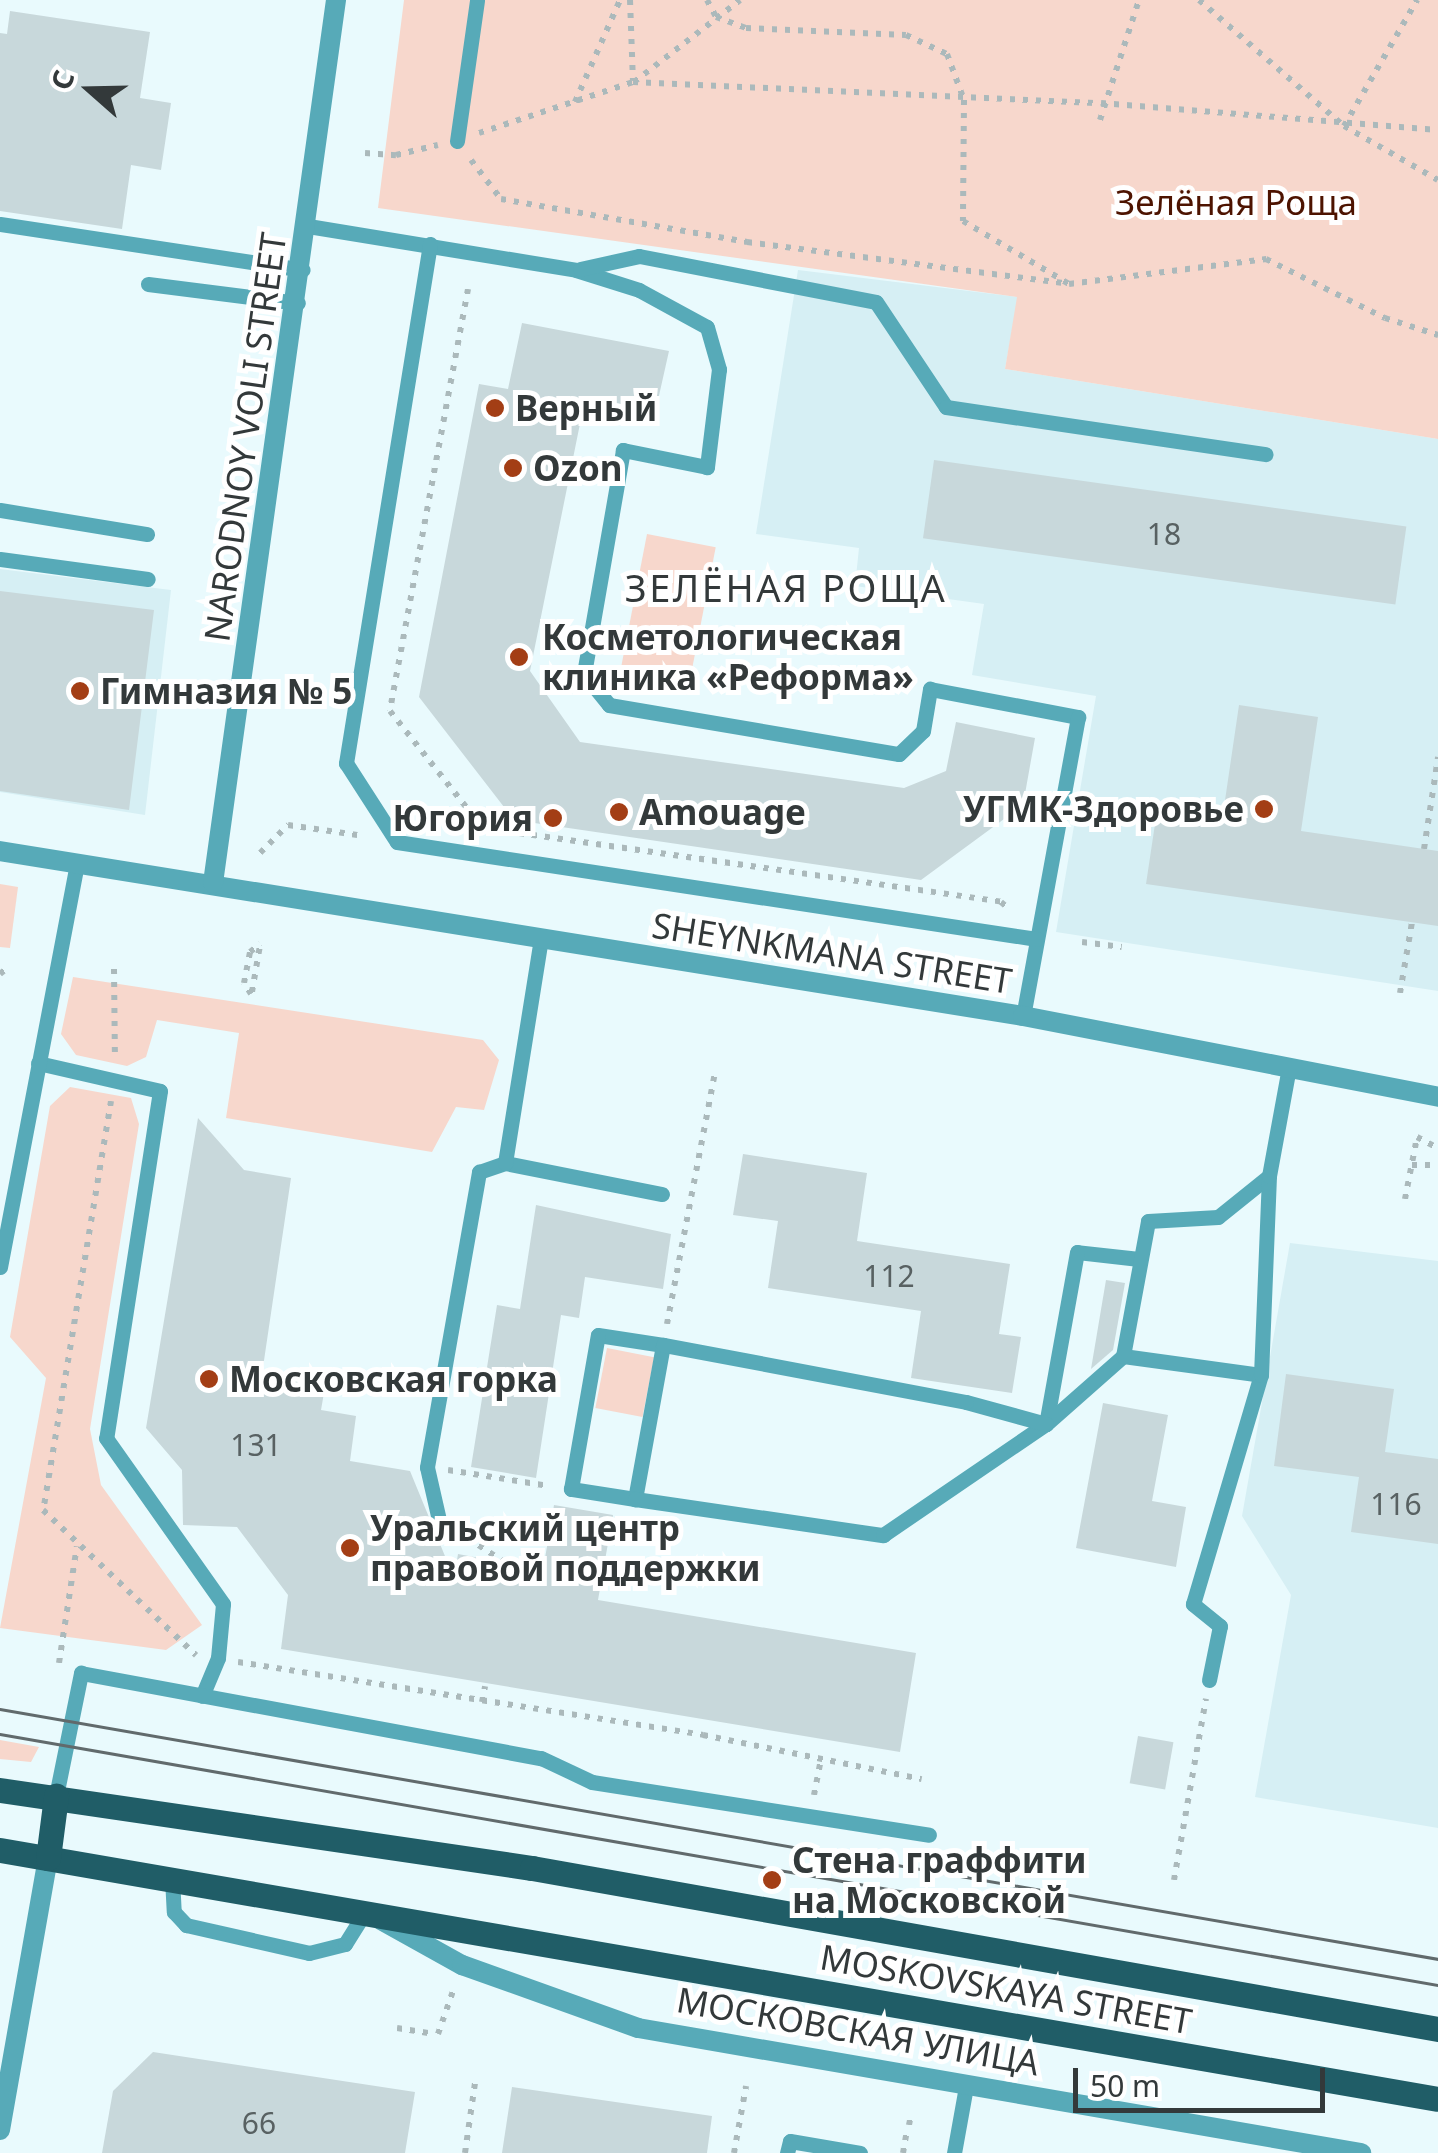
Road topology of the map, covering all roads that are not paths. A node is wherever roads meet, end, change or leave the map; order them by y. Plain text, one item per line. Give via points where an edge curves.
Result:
1 (336, 0) edge
2 (477, 0) edge
3 (457, 140) road end
4 (0, 224) edge
5 (308, 226) junction
6 (430, 244) junction
7 (303, 270) junction
8 (576, 270) junction
9 (148, 284) dead end
10 (298, 304) junction
11 (1266, 454) dead end
12 (0, 510) edge
13 (147, 534) dead end
14 (0, 560) edge
15 (148, 579) dead end
16 (0, 851) edge
17 (78, 864) junction
18 (213, 883) junction
19 (1038, 938) junction
20 (542, 940) junction
21 (1023, 1016) junction
22 (38, 1063) junction
23 (1289, 1068) junction
24 (1438, 1097) edge
25 (505, 1163) junction
26 (1269, 1176) junction
27 (662, 1194) dead end
28 (1139, 1260) junction
29 (0, 1266) edge
30 (663, 1345) junction
31 (1123, 1356) junction
32 (1261, 1375) junction
33 (1046, 1424) junction
34 (636, 1498) junction
35 (439, 1520) road end
36 (1209, 1680) road end
37 (202, 1696) junction
38 (0, 1790) edge
39 (56, 1796) junction
40 (929, 1834) dead end
41 (0, 1850) edge
42 (48, 1858) junction
43 (172, 1878) junction
44 (366, 1912) junction
45 (680, 1969) joint
46 (1438, 2028) edge
47 (966, 2086) junction
48 (1438, 2099) edge
49 (0, 2130) edge
50 (788, 2153) edge
51 (860, 2153) edge
52 (954, 2153) edge
53 (1361, 2153) edge

1 - 5 street, NARODNOY VOLI STREET
2 - 3 lane
4 - 7 lane
5 - 6 lane
5 - 7 street, NARODNOY VOLI STREET
6 - 8 lane
6 - 19 lane via 346,763 397,842
7 - 10 street, NARODNOY VOLI STREET
8 - 11 lane via 638,256 876,302 946,407
8 - 19 lane via 639,290 707,327 720,368 708,467 623,450 584,674 609,706 899,754 923,730 930,689 1078,717
9 - 10 lane
10 - 18 street, NARODNOY VOLI STREET
12 - 13 lane
14 - 15 lane
16 - 17 street, SHEYNKMANA STREET
17 - 18 street, SHEYNKMANA STREET
17 - 22 lane
18 - 20 street, SHEYNKMANA STREET
19 - 21 lane
20 - 21 street, SHEYNKMANA STREET
20 - 25 lane
21 - 23 street, SHEYNKMANA STREET
22 - 29 lane
22 - 37 lane via 160,1091 106,1438 223,1604 218,1658
23 - 24 street, SHEYNKMANA STREET
23 - 26 lane
25 - 27 lane
25 - 35 lane via 479,1172 427,1467
26 - 28 lane via 1218,1216 1148,1221
26 - 32 lane
28 - 31 lane
28 - 33 lane via 1077,1252
30 - 33 lane via 966,1402
30 - 34 lane
30 - 34 lane via 598,1335 571,1489
31 - 32 lane
31 - 33 lane
32 - 36 lane via 1193,1604 1220,1626
33 - 34 lane via 883,1535
37 - 39 lane via 81,1673
37 - 40 lane via 541,1758 592,1782
38 - 39 main road
39 - 42 main road
39 - 46 main road, MOSKOVSKAYA STREET via 699,1897
41 - 42 main road, МОСКОВСКАЯ УЛИЦА
42 - 43 main road, МОСКОВСКАЯ УЛИЦА
42 - 49 street
43 - 44 main road, МОСКОВСКАЯ УЛИЦА
43 - 44 lane via 174,1912 186,1925 309,1953 345,1944
44 - 45 main road, МОСКОВСКАЯ УЛИЦА
44 - 47 street, МОСКОВСКАЯ УЛИЦА via 462,1965 638,2028
45 - 48 main road, MOSKOVSKAYA STREET
47 - 52 lane
47 - 53 street, МОСКОВСКАЯ УЛИЦА
50 - 51 lane via 790,2142

